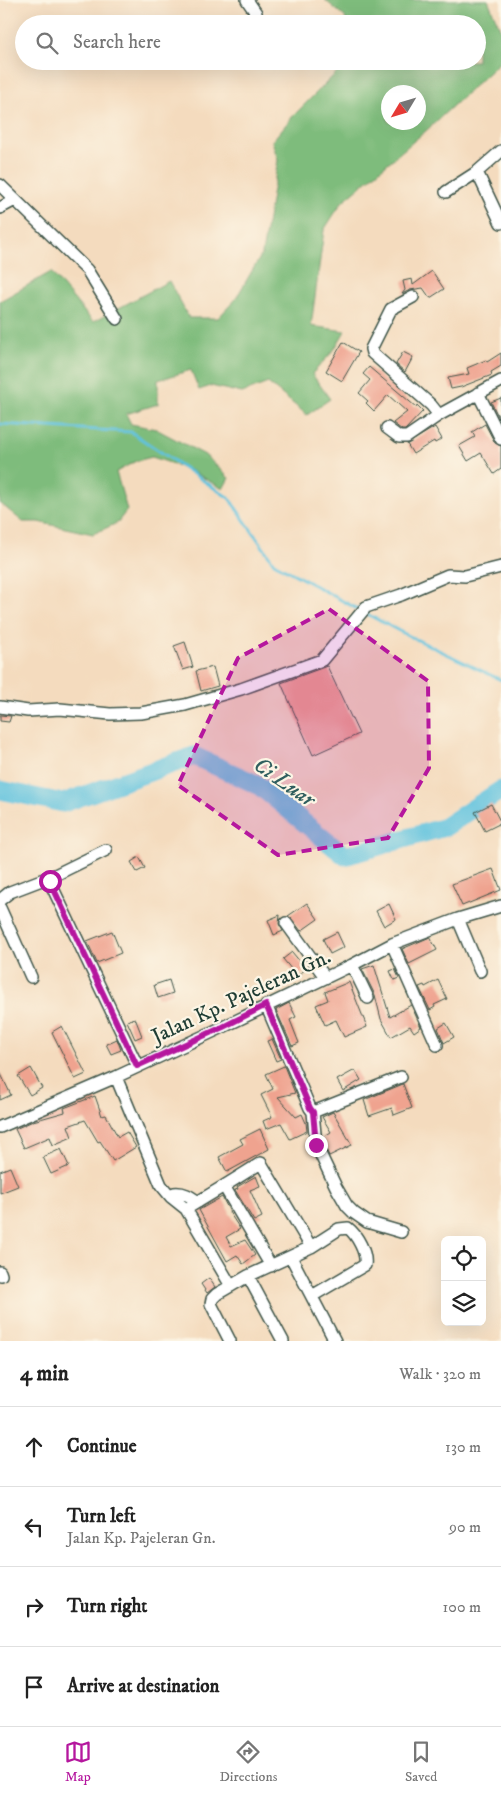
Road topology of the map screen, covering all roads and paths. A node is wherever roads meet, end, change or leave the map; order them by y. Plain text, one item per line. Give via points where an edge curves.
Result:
1 (247, 0) edge
2 (256, 13) dead end
3 (501, 151) edge
4 (477, 172) junction
5 (0, 185) edge
6 (446, 192) dead end
7 (15, 200) junction
8 (0, 208) edge
9 (501, 222) edge
10 (413, 297) dead end
11 (117, 318) dead end
12 (501, 381) edge
13 (478, 393) junction
14 (439, 415) junction
15 (387, 428) dead end
16 (501, 439) edge
17 (501, 567) edge
18 (0, 707) edge
19 (106, 850) dead end
20 (47, 879) junction
21 (0, 900) edge
22 (501, 906) edge
23 (0, 908) edge
24 (458, 920) junction
25 (286, 923) dead end
26 (392, 944) junction
27 (352, 964) junction
28 (480, 971) dead end
29 (31, 977) dead end
30 (324, 977) junction
31 (368, 998) dead end
32 (266, 1005) junction
33 (438, 1045) dead end
34 (137, 1066) junction
35 (116, 1077) junction
36 (401, 1077) dead end
37 (313, 1112) junction
38 (0, 1127) edge
39 (224, 1186) junction
40 (171, 1197) junction
41 (198, 1202) junction
42 (186, 1209) junction
43 (401, 1232) dead end
44 (311, 1247) junction
45 (291, 1257) junction
46 (271, 1266) junction
47 (248, 1276) junction
48 (232, 1286) junction
49 (312, 1296) junction
50 (230, 1341) edge
51 (283, 1341) edge
52 (334, 1341) edge

1 - 2 street
3 - 4 street
4 - 6 street
4 - 9 street
5 - 7 street
7 - 8 street
7 - 11 street via 87,270
10 - 14 street via 391,309 371,349
12 - 13 street
13 - 14 street
13 - 16 street
14 - 15 street via 403,438
17 - 18 street via 465,576 448,575 366,607 322,660 241,690 141,713 110,714 60,709 28,711
19 - 20 street
20 - 21 street via 10,892
20 - 34 street
22 - 24 street, Jalan Kp. Pajeleran Gn.
23 - 29 street
24 - 26 street, Jalan Kp. Pajeleran Gn.
24 - 28 street
25 - 30 street
26 - 27 street, Jalan Kp. Pajeleran Gn.
26 - 33 street
27 - 30 street, Jalan Kp. Pajeleran Gn.
27 - 31 street
30 - 32 street, Jalan Kp. Pajeleran Gn.
32 - 34 street, Jalan Kp. Pajeleran Gn.
32 - 37 street
34 - 35 street, Jalan Kp. Pajeleran Gn.
35 - 38 street, Jalan Kp. Pajeleran Gn.
35 - 40 street via 162,1185
36 - 37 street
37 - 43 street via 316,1145 347,1206 367,1222
39 - 41 street
39 - 44 street via 261,1164
39 - 46 street
40 - 41 street via 174,1193 186,1194
40 - 42 street
41 - 42 street
42 - 48 street
44 - 45 street
44 - 49 street via 348,1228 355,1233 366,1259 361,1269
45 - 46 street
45 - 49 street
46 - 47 street
47 - 48 street
47 - 51 street
48 - 50 street via 217,1294 211,1304
49 - 52 street

